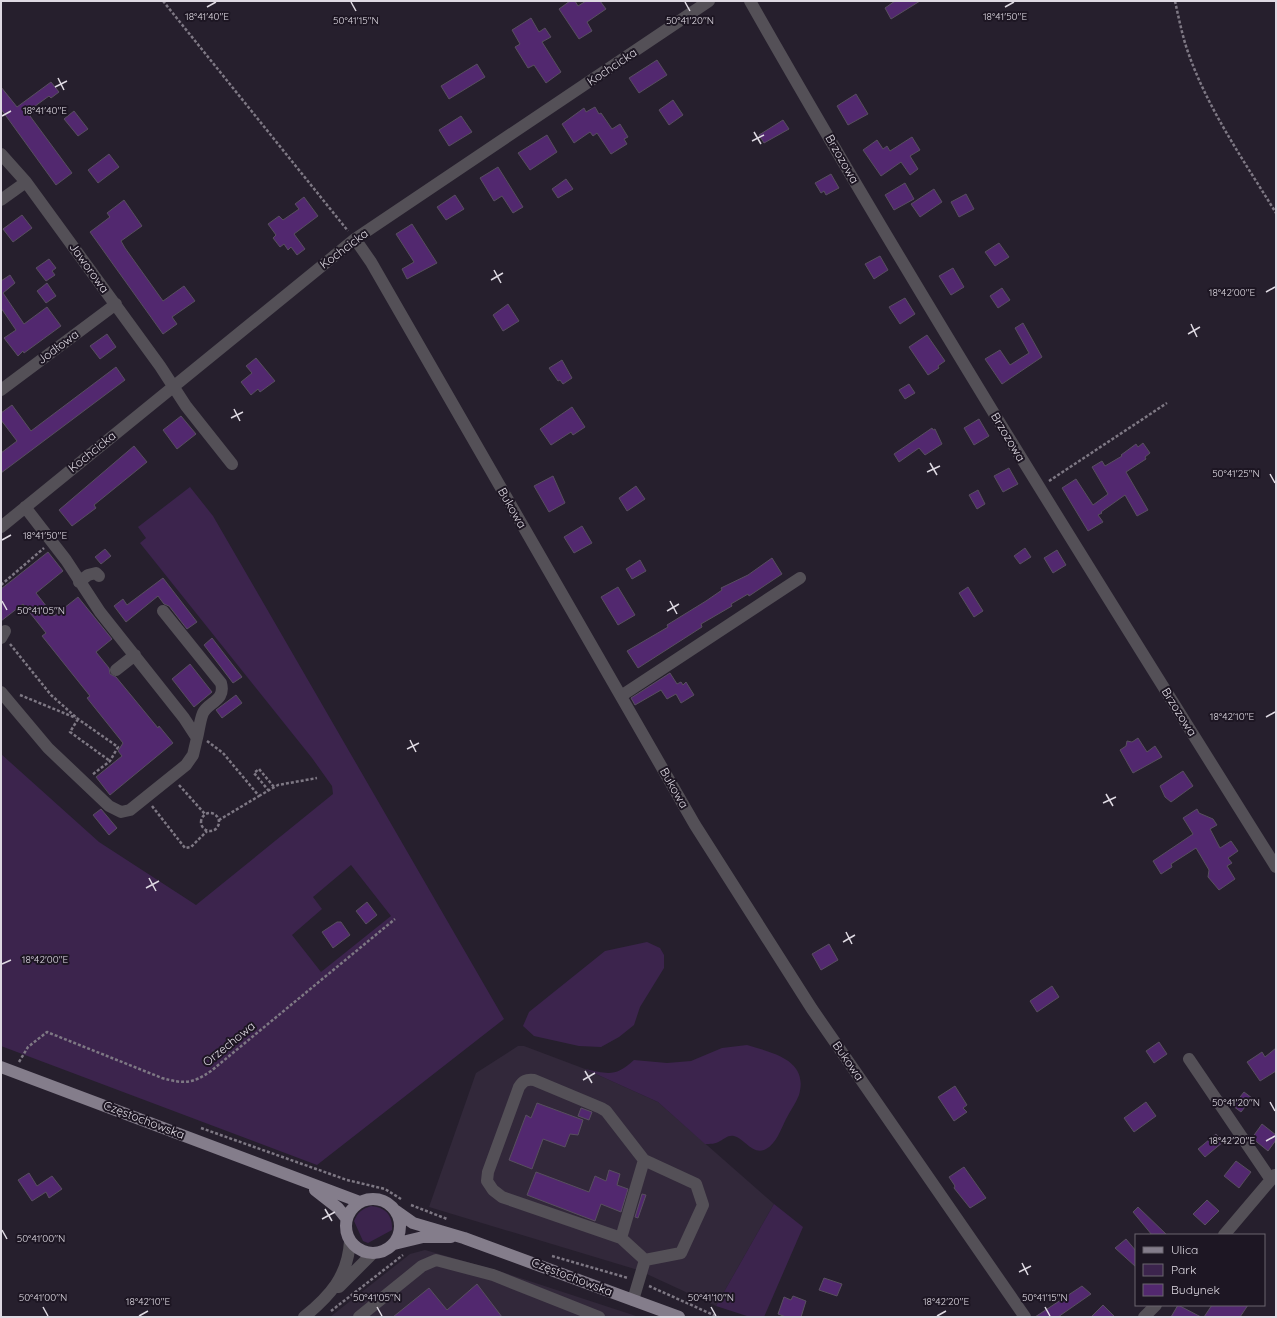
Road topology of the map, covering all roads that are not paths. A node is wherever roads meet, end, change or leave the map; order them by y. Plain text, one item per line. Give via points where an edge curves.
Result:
1 (709, 1) edge
2 (750, 1) edge
3 (1, 154) edge
4 (26, 182) junction
5 (1, 200) edge
6 (355, 239) junction
7 (116, 304) junction
8 (173, 386) junction
9 (1, 390) edge
10 (232, 464) dead end
11 (25, 507) junction
12 (1, 527) edge
13 (99, 576) dead end
14 (800, 578) dead end
15 (80, 582) junction
16 (163, 611) dead end
17 (135, 655) junction
18 (116, 670) dead end
19 (3, 695) edge
20 (621, 696) junction
21 (203, 712) junction
22 (184, 718) junction
23 (197, 739) junction
24 (1276, 867) edge
25 (1189, 1059) dead end
26 (1, 1067) edge
27 (644, 1160) junction
28 (287, 1173) junction
29 (1274, 1177) edge
30 (360, 1202) junction
31 (396, 1211) junction
32 (346, 1218) junction
33 (1225, 1234) edge
34 (464, 1238) junction
35 (621, 1238) junction
36 (350, 1241) junction
37 (394, 1244) junction
38 (373, 1253) junction
39 (645, 1260) junction
40 (633, 1300) junction
41 (320, 1304) junction
42 (1155, 1306) edge
43 (304, 1317) edge
44 (359, 1317) edge
45 (599, 1317) edge
46 (679, 1317) edge
47 (1025, 1317) edge
48 (1144, 1317) edge

1 - 6 street, Kochcicka
2 - 24 street, Brzozowa via 1039,488
3 - 4 street, Jaworowa
4 - 5 street
4 - 7 street, Jaworowa
6 - 8 street, Kochcicka
6 - 20 street, Bukowa via 371,262
7 - 8 street, Jaworowa
7 - 9 street, Jodłowa
8 - 10 street, Jaworowa
8 - 11 street, Kochcicka
11 - 12 street, Kochcicka
11 - 15 street
13 - 15 street via 91,573
14 - 20 street
15 - 17 street via 100,612
16 - 21 street via 221,683 220,696
17 - 18 street
17 - 22 street
19 - 23 street via 45,744 109,806 121,812 130,810 146,798 190,760
20 - 47 street, Bukowa via 695,825 812,1009
21 - 22 street
21 - 23 street
22 - 23 street
25 - 29 street
26 - 28 main road, Częstochowska
27 - 35 street
27 - 35 street via 606,1111 528,1079 519,1087 488,1172 487,1181 492,1190 502,1197
27 - 39 street via 696,1184 703,1205 681,1253
28 - 30 main road, Częstochowska
28 - 32 main road, Częstochowska via 324,1196
29 - 33 street
30 - 31 main road via 367,1199 383,1200
30 - 32 main road via 353,1206
31 - 34 main road, Częstochowska via 413,1223
31 - 37 main road via 400,1228
32 - 36 main road via 346,1230
34 - 37 main road, Częstochowska via 423,1237
34 - 40 main road, Częstochowska
35 - 39 street
36 - 38 main road via 361,1251
36 - 41 street via 349,1258 343,1274
37 - 38 main road via 387,1250
38 - 41 street
39 - 40 street
40 - 46 main road, Częstochowska
41 - 43 street
42 - 48 street
44 - 45 street via 422,1266 436,1260 493,1275

